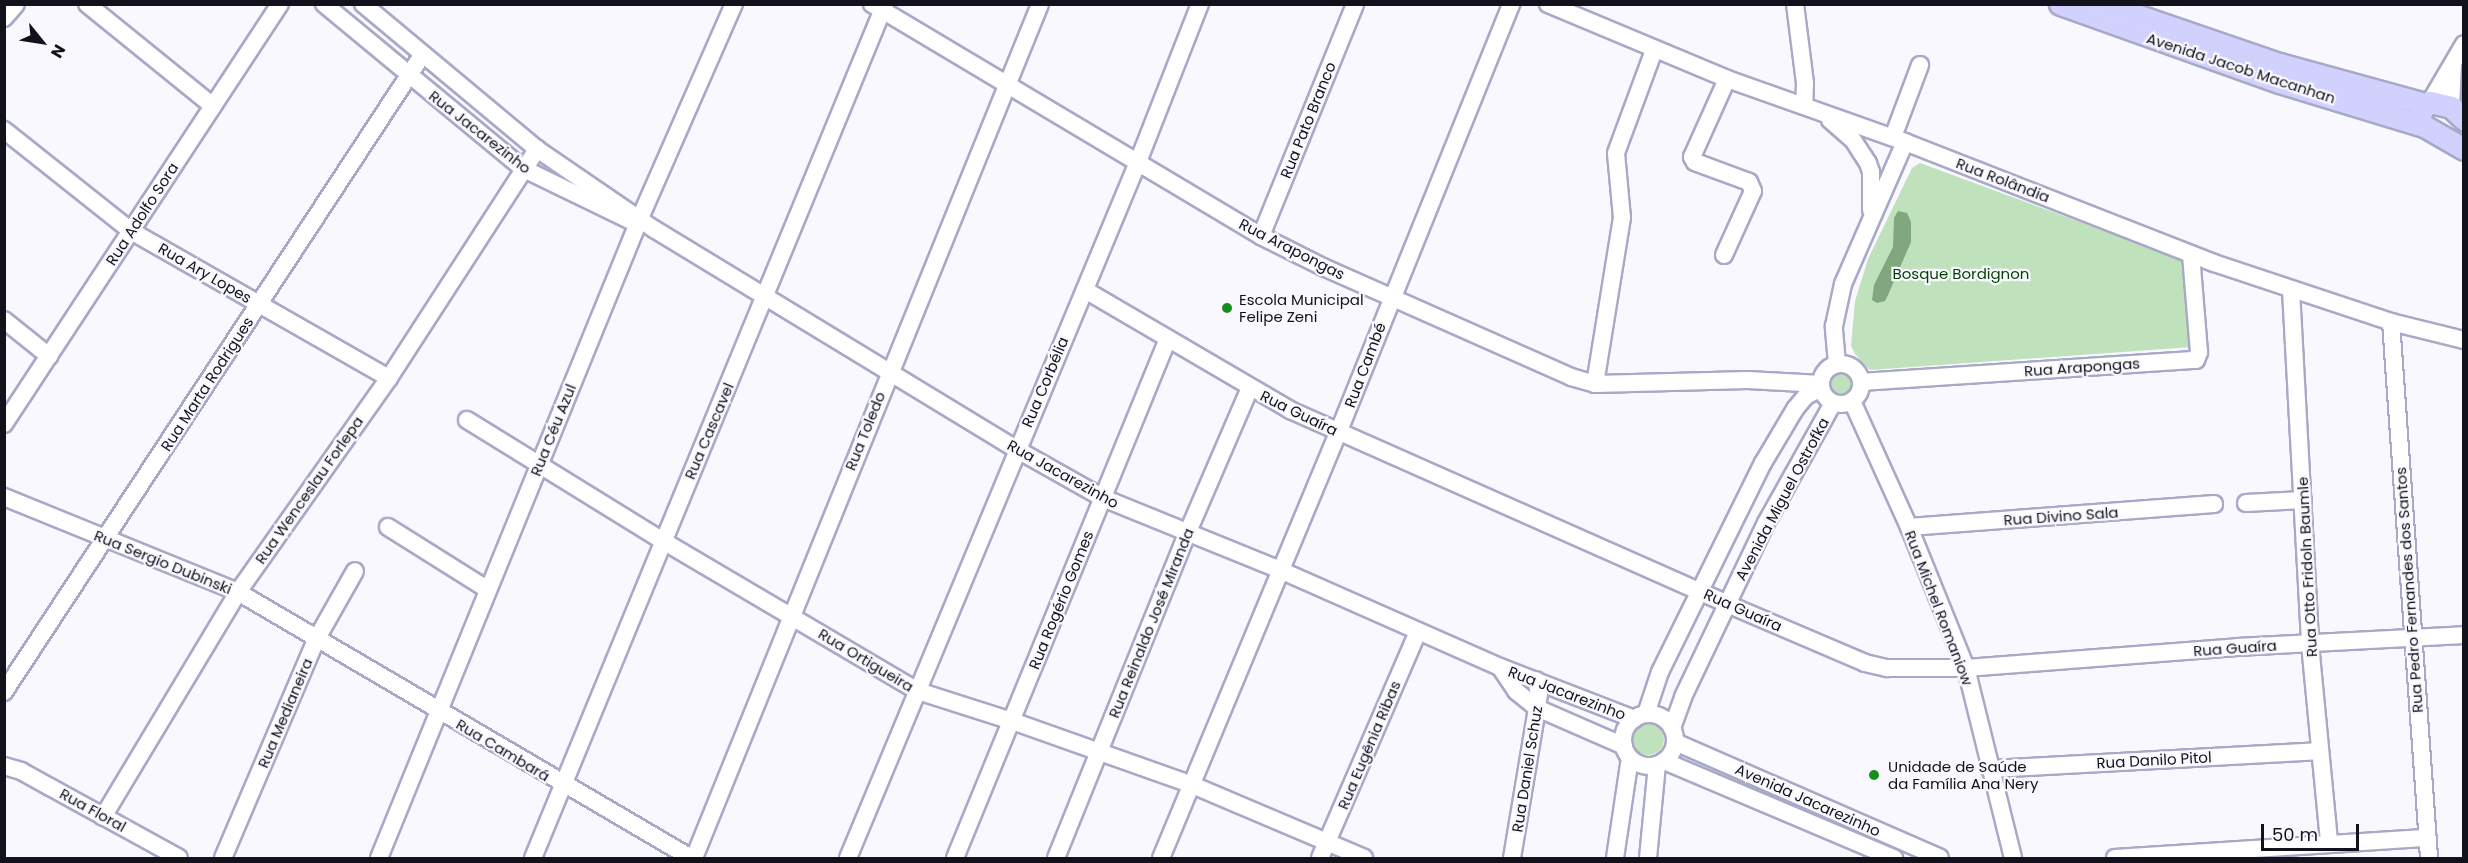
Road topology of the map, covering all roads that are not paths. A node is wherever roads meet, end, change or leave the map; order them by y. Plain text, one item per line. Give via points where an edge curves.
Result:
1 (16, 4) edge
2 (87, 4) edge
3 (280, 4) edge
4 (324, 4) edge
5 (363, 4) edge
6 (734, 4) edge
7 (1040, 4) edge
8 (1200, 4) edge
9 (1355, 4) edge
10 (1511, 4) edge
11 (1548, 4) edge
12 (1795, 4) edge
13 (2060, 4) edge
14 (2104, 4) edge
15 (880, 7) edge
16 (4, 18) edge
17 (2463, 44) edge
18 (1654, 50) junction
19 (423, 54) junction
20 (2453, 64) junction
21 (1920, 65) dead end
22 (410, 76) junction
23 (1727, 79) junction
24 (1007, 84) junction
25 (2427, 103) junction
26 (213, 106) junction
27 (1804, 106) junction
28 (1821, 112) junction
29 (2457, 113) edge
30 (2424, 126) junction
31 (4, 130) edge
32 (1899, 140) junction
33 (537, 148) junction
34 (2463, 149) edge
35 (1138, 162) junction
36 (522, 168) junction
37 (1870, 217) junction
38 (644, 223) junction
39 (131, 231) junction
40 (1262, 236) junction
41 (2191, 254) junction
42 (1724, 255) dead end
43 (1085, 290) junction
44 (2291, 290) junction
45 (1392, 296) junction
46 (766, 297) junction
47 (259, 304) junction
48 (4, 320) edge
49 (2391, 322) junction
50 (2463, 340) edge
51 (1167, 341) junction
52 (49, 356) junction
53 (1837, 364) junction
54 (889, 370) junction
55 (388, 378) junction
56 (1861, 382) junction
57 (1595, 384) junction
58 (1821, 386) junction
59 (1250, 388) junction
60 (1852, 401) junction
61 (1833, 403) junction
62 (467, 420) dead end
63 (4, 424) edge
64 (1338, 433) junction
65 (1016, 449) junction
66 (540, 464) junction
67 (4, 497) edge
68 (1103, 498) junction
69 (2303, 500) junction
70 (2246, 503) dead end
71 (2214, 504) dead end
72 (388, 527) dead end
73 (1909, 527) junction
74 (1187, 534) junction
75 (105, 538) junction
76 (663, 541) junction
77 (1280, 570) junction
78 (354, 571) dead end
79 (487, 589) junction
80 (1699, 590) junction
81 (238, 592) junction
82 (1727, 603) junction
83 (792, 616) junction
84 (1418, 631) junction
85 (2463, 635) edge
86 (2412, 638) junction
87 (316, 640) junction
88 (2310, 644) junction
89 (1500, 667) junction
90 (1966, 668) junction
91 (1536, 680) junction
92 (918, 691) junction
93 (4, 692) edge
94 (1538, 708) junction
95 (440, 712) junction
96 (1640, 716) junction
97 (1012, 721) junction
98 (1673, 735) junction
99 (1100, 751) junction
100 (2319, 751) junction
101 (1627, 752) junction
102 (1661, 762) junction
103 (4, 766) edge
104 (1990, 768) junction
105 (1190, 784) junction
106 (562, 785) junction
107 (103, 817) junction
108 (2427, 838) junction
109 (2329, 843) junction
110 (1323, 851) edge
111 (1874, 854) edge
112 (179, 858) edge
113 (223, 858) edge
114 (379, 858) edge
115 (533, 858) edge
116 (692, 858) edge
117 (848, 858) edge
118 (955, 858) edge
119 (1056, 858) edge
120 (1161, 858) edge
121 (1364, 858) edge
122 (1512, 858) edge
123 (1615, 858) edge
124 (1648, 858) edge
125 (1894, 858) edge
126 (1940, 858) edge
127 (2013, 858) edge
128 (2115, 858) edge
129 (2428, 858) edge

1 - 16 street
2 - 26 street
3 - 26 street, Rua Adolfo Sora
4 - 22 street, Rua Jacarezinho
5 - 19 street, Rua Jacarezinho
6 - 38 street, Rua Céu Azul
7 - 24 street, Rua Toledo
8 - 35 street, Rua Corbélia
9 - 40 street, Rua Pato Branco
10 - 45 street, Rua Cambé
11 - 18 street, Rua Rolândia
12 - 27 street via 1805,83
13 - 30 main road, Avenida Jacob Macanhan via 2279,82
14 - 25 main road, Avenida Jacob Macanhan via 2279,64
15 - 24 street, Rua Arapongas
15 - 46 street, Rua Cascavel
17 - 20 street
18 - 23 street, Rua Rolândia
18 - 57 street via 1616,153 1622,218
19 - 22 street, Rua Marta Rodrigues
19 - 33 street, Rua Jacarezinho
20 - 25 street
20 - 29 street
21 - 32 street
22 - 36 street, Rua Jacarezinho
22 - 47 street, Rua Marta Rodrigues
23 - 27 street, Rua Rolândia
23 - 42 street via 1692,157 1695,162 1749,182 1753,191
24 - 35 street, Rua Arapongas
24 - 54 street, Rua Toledo
25 - 29 main road, Avenida Jacob Macanhan
25 - 30 main road via 2420,119
26 - 39 street, Rua Adolfo Sora
27 - 28 street, Rua Rolândia
28 - 32 street, Rua Rolândia
28 - 37 street via 1853,140 1868,163
30 - 34 main road, Avenida Jacob Macanhan
31 - 39 street, Rua Ary Lopes
32 - 37 street
32 - 41 street, Rua Rolândia
33 - 36 street, Rua Wenceslau Forlepa
33 - 38 street, Rua Jacarezinho
35 - 40 street, Rua Arapongas
35 - 43 street, Rua Corbélia
36 - 38 street, Rua Jacarezinho
36 - 55 street, Rua Wenceslau Forlepa
37 - 53 street via 1843,284 1834,326
38 - 46 street, Rua Jacarezinho
38 - 66 street, Rua Céu Azul
39 - 47 street, Rua Ary Lopes
39 - 52 street, Rua Adolfo Sora
40 - 45 street, Rua Arapongas
41 - 44 street, Rua Rolândia
41 - 56 street, Rua Arapongas via 2199,352 2196,360
43 - 51 street, Rua Guaíra
43 - 65 street, Rua Corbélia
44 - 49 street, Rua Rolândia
44 - 69 street, Rua Otto Fridoln Baumle
45 - 57 street, Rua Arapongas via 1571,377
45 - 64 street, Rua Cambé
46 - 54 street, Rua Jacarezinho
46 - 76 street, Rua Cascavel
47 - 55 street, Rua Ary Lopes
47 - 75 street, Rua Marta Rodrigues
48 - 52 street
49 - 50 street, Rua Rolândia
49 - 86 street, Rua Pedro Fernandes dos Santos
51 - 59 street, Rua Guaíra
51 - 68 street, Rua Rogério Gomes
52 - 63 street, Rua Adolfo Sora
53 - 56 street via 1853,368
53 - 58 street via 1824,373
54 - 65 street, Rua Jacarezinho
54 - 83 street, Rua Toledo
55 - 81 street, Rua Wenceslau Forlepa
56 - 60 street
57 - 58 street, Rua Arapongas via 1748,380
58 - 61 street via 1825,397
58 - 80 street, Avenida Miguel Ostrofka via 1806,396 1763,463
59 - 64 street, Rua Guaíra
59 - 74 street, Rua Reinaldo José Miranda
60 - 61 street
60 - 73 street, Rua Michel Romaniow
61 - 82 street, Avenida Miguel Ostrofka via 1766,523
62 - 66 street, Rua Ortigueira
64 - 77 street, Rua Cambé
64 - 80 street, Rua Guaíra
65 - 68 street, Rua Jacarezinho
65 - 92 street, Rua Corbélia
66 - 76 street, Rua Ortigueira
66 - 79 street, Rua Céu Azul
67 - 75 street, Rua Sergio Dubinski
68 - 74 street, Rua Jacarezinho
68 - 97 street, Rua Rogério Gomes
69 - 70 street
69 - 88 street, Rua Otto Fridoln Baumle
71 - 73 street, Rua Divino Sala
72 - 79 street
73 - 90 street, Rua Michel Romaniow
74 - 77 street, Rua Jacarezinho
74 - 99 street, Rua Reinaldo José Miranda
75 - 81 street, Rua Sergio Dubinski
75 - 93 street, Rua Marta Rodrigues
76 - 83 street, Rua Ortigueira
76 - 106 street, Rua Cascavel
77 - 84 street, Rua Jacarezinho
77 - 105 street, Rua Cambé
78 - 87 street, Rua Medianeira
79 - 95 street, Rua Céu Azul
80 - 82 street, Rua Guaíra
80 - 96 street, Avenida Miguel Ostrofka
81 - 87 street, Rua Sergio Dubinski
81 - 107 street, Rua Wenceslau Forlepa
82 - 90 street, Rua Guaíra via 1865,663 1887,668
82 - 98 street, Avenida Miguel Ostrofka
83 - 92 street, Rua Ortigueira
83 - 116 street, Rua Toledo
84 - 89 street, Rua Jacarezinho
84 - 110 street, Rua Eugênia Ribas
85 - 86 street, Rua Guaíra
86 - 88 street, Rua Guaíra
86 - 108 street, Rua Pedro Fernandes dos Santos
87 - 95 street, Rua Cambará
87 - 113 street, Rua Medianeira
88 - 90 street, Rua Guaíra
88 - 100 street, Rua Otto Fridoln Baumle
89 - 91 street, Rua Jacarezinho
89 - 94 street, Rua Jacarezinho via 1516,691
90 - 104 street, Rua Michel Romaniow
91 - 94 street, Rua Daniel Schuz
91 - 96 street, Rua Jacarezinho via 1589,703
92 - 97 street, Rua Ortigueira
92 - 117 street, Rua Corbélia
94 - 101 street, Rua Jacarezinho
94 - 122 street, Rua Daniel Schuz
95 - 106 street, Rua Cambará
95 - 114 street, Rua Céu Azul
96 - 98 street via 1662,717
96 - 101 street via 1625,730
97 - 99 street, Rua Ortigueira
97 - 118 street, Rua Rogério Gomes
98 - 102 street via 1670,754
98 - 126 street, Avenida Jacarezinho
99 - 105 street, Rua Ortigueira
99 - 119 street, Rua Reinaldo José Miranda
100 - 104 street, Rua Danilo Pitol
100 - 109 street, Rua Otto Fridoln Baumle
101 - 102 street via 1643,765
101 - 123 street
102 - 111 street, Avenida Jacarezinho
102 - 124 street
103 - 107 street, Rua Floral via 21,771
104 - 127 street, Rua Michel Romaniow
105 - 110 street, Rua Ortigueira
105 - 120 street, Rua Cambé
106 - 115 street, Rua Cascavel
106 - 116 street, Rua Cambará
107 - 112 street, Rua Floral
108 - 109 street
108 - 129 street, Rua Pedro Fernandes dos Santos
109 - 128 street
110 - 121 street, Rua Ortigueira
111 - 125 street, Avenida Jacarezinho

